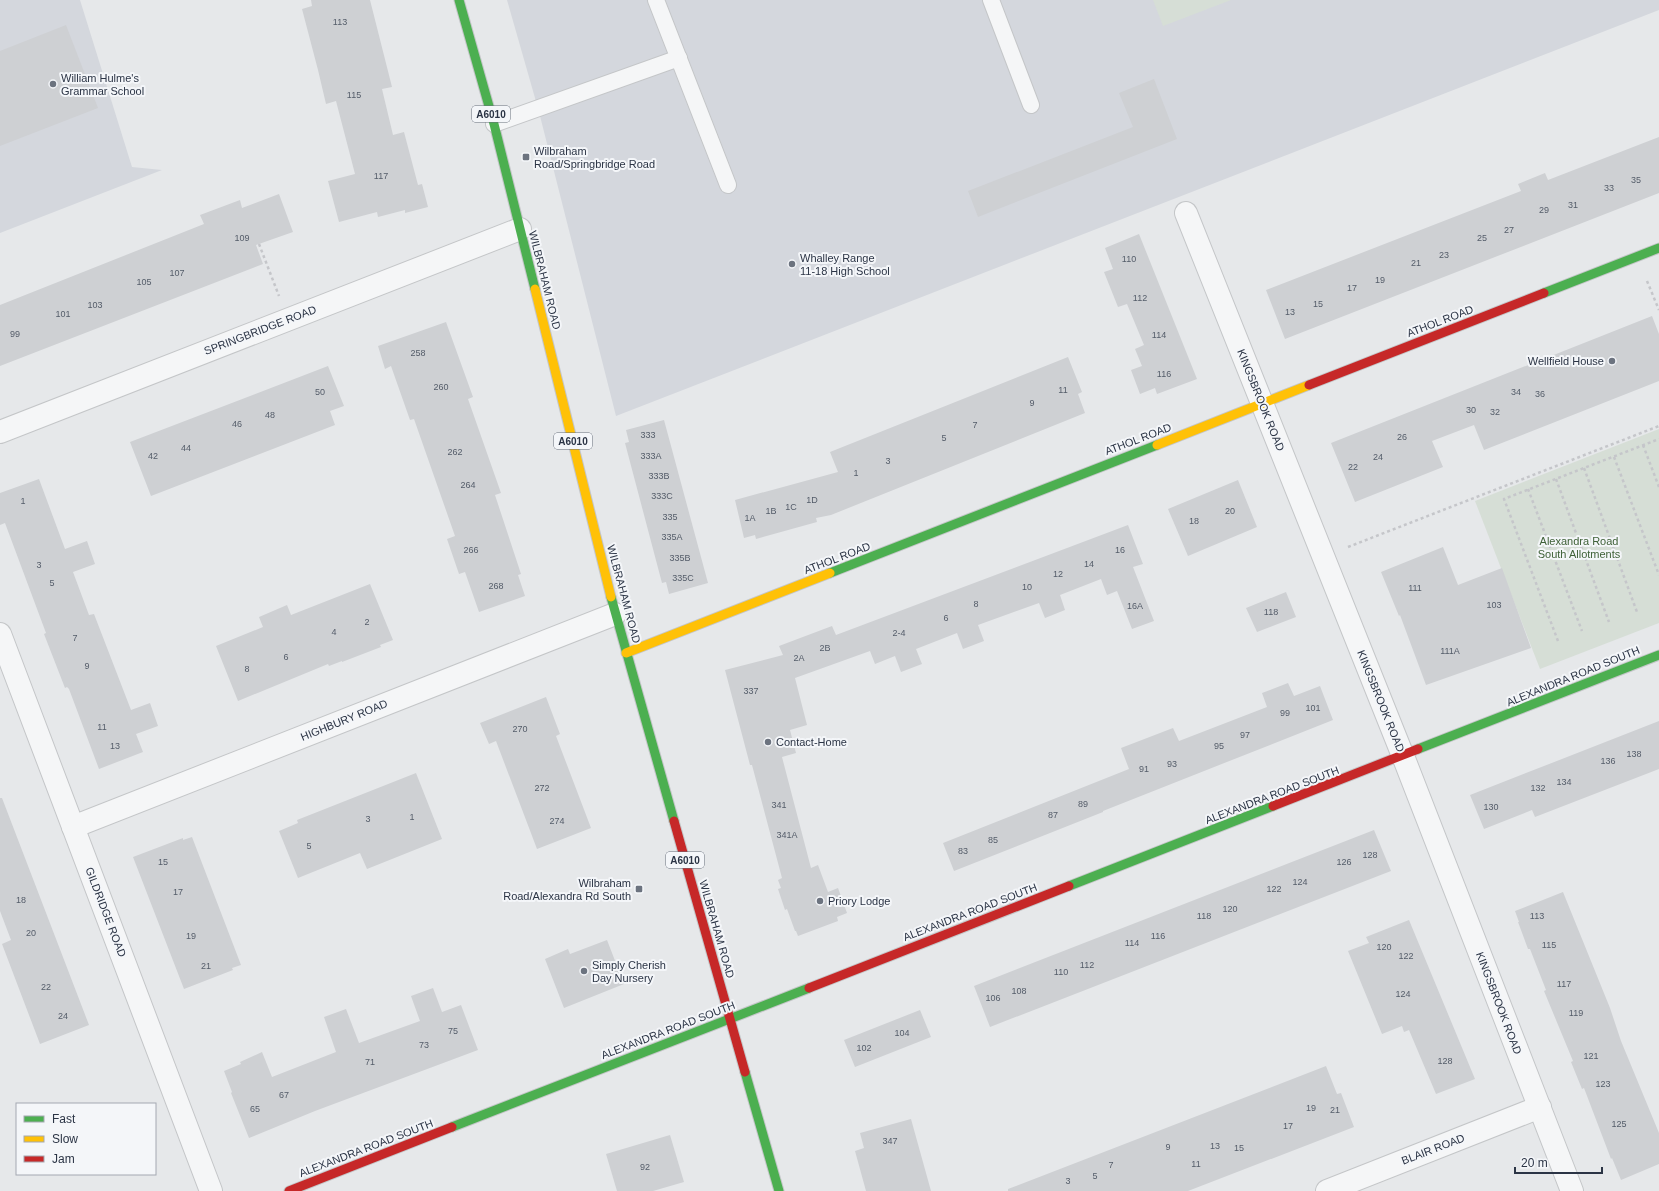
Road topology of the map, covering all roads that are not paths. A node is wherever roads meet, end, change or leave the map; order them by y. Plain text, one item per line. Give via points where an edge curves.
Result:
1 (459, 0) edge
2 (656, 0) edge
3 (991, 0) edge
4 (679, 58) junction
5 (1031, 105) dead end
6 (494, 124) junction
7 (728, 185) dead end
8 (1186, 213) dead end
9 (520, 229) junction
10 (1659, 248) edge
11 (1262, 404) junction
12 (0, 432) edge
13 (615, 614) junction
14 (0, 634) edge
15 (626, 653) junction
16 (1659, 655) edge
17 (1403, 756) junction
18 (73, 827) junction
19 (730, 1019) junction
20 (1540, 1107) junction
21 (211, 1191) edge
22 (289, 1191) edge
23 (779, 1191) edge
24 (1327, 1191) edge
25 (1572, 1191) edge

1 - 6 main road, WILBRAHAM ROAD / A6010
2 - 4 lane
3 - 5 lane
4 - 6 lane
4 - 7 lane
6 - 9 main road, WILBRAHAM ROAD / A6010
8 - 11 street, KINGSBROOK ROAD
9 - 12 street, SPRINGBRIDGE ROAD
9 - 13 main road, WILBRAHAM ROAD / A6010
10 - 11 main road, ATHOL ROAD
11 - 15 main road, ATHOL ROAD
11 - 17 street, KINGSBROOK ROAD
13 - 15 main road, WILBRAHAM ROAD / A6010
13 - 18 street, HIGHBURY ROAD
14 - 18 street, GILDRIDGE ROAD
15 - 19 main road, WILBRAHAM ROAD / A6010
16 - 17 main road, ALEXANDRA ROAD SOUTH
17 - 19 main road, ALEXANDRA ROAD SOUTH
17 - 20 street, KINGSBROOK ROAD
18 - 21 street, GILDRIDGE ROAD
19 - 22 main road, ALEXANDRA ROAD SOUTH
19 - 23 main road, WILBRAHAM ROAD / A6010
20 - 24 street, BLAIR ROAD
20 - 25 street, KINGSBROOK ROAD

